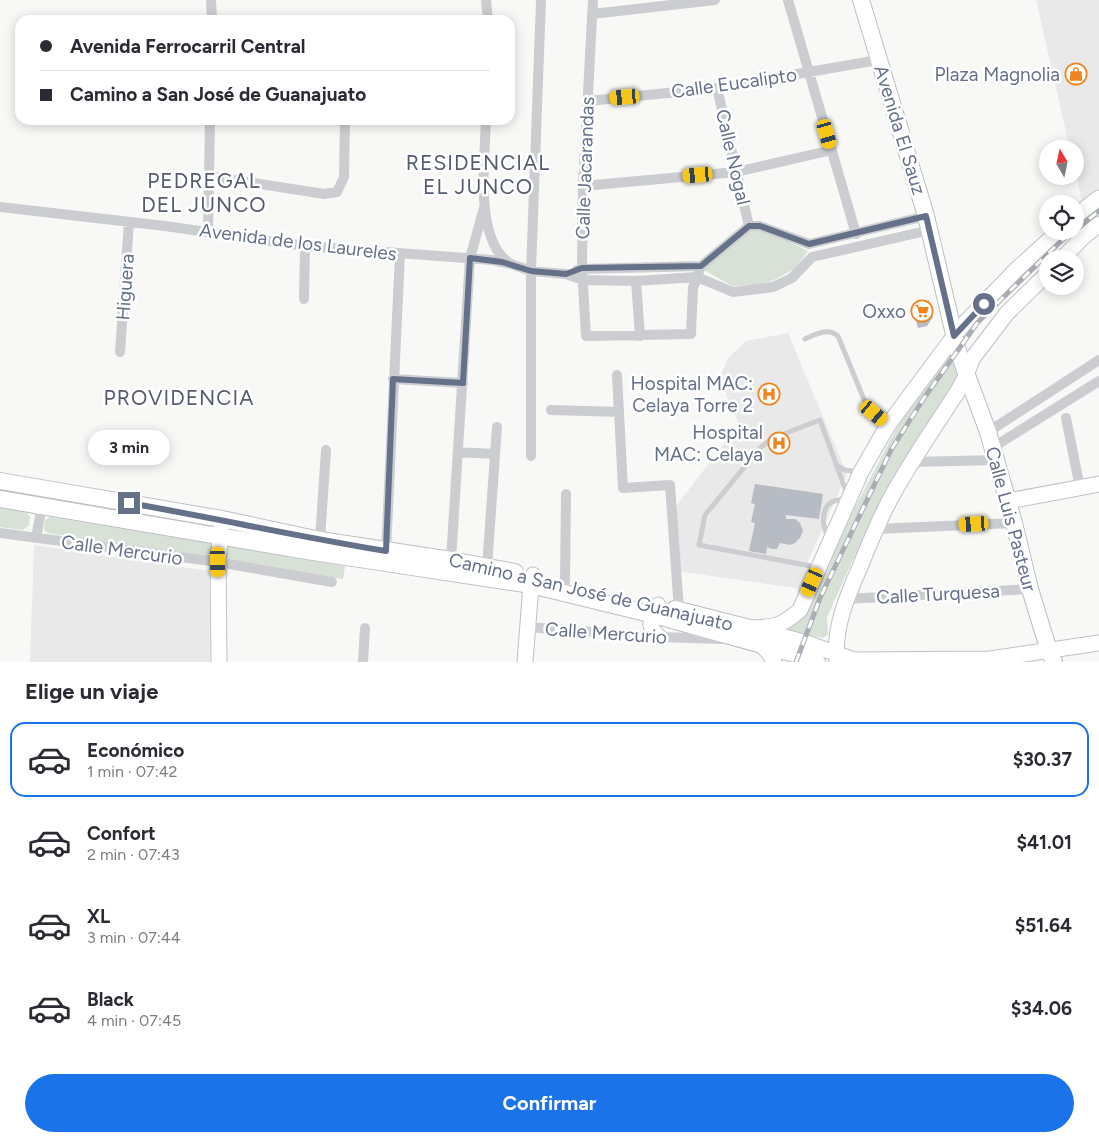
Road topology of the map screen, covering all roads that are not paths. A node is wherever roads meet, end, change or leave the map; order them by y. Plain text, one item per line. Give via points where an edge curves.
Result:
1 (211, 0) edge
2 (486, 0) edge
3 (541, 0) edge
4 (592, 0) edge
5 (715, 0) edge
6 (788, 0) edge
7 (861, 0) edge
8 (592, 14) junction
9 (212, 15) edge
10 (488, 15) edge
11 (878, 60) junction
12 (809, 72) junction
13 (717, 88) junction
14 (588, 100) junction
15 (210, 125) edge
16 (345, 125) edge
17 (486, 125) edge
18 (832, 150) junction
19 (736, 172) junction
20 (209, 176) junction
21 (583, 186) junction
22 (1099, 198) edge
23 (0, 207) edge
24 (484, 208) junction
25 (1084, 209) edge
26 (129, 222) junction
27 (928, 223) junction
28 (1099, 224) edge
29 (749, 226) junction
30 (208, 232) junction
31 (856, 234) junction
32 (1049, 240) edge
33 (305, 246) junction
34 (1071, 250) edge
35 (400, 254) junction
36 (470, 258) junction
37 (511, 264) junction
38 (701, 266) junction
39 (582, 268) junction
40 (531, 271) junction
41 (566, 274) junction
42 (698, 277) junction
43 (582, 280) junction
44 (636, 281) junction
45 (1039, 282) edge
46 (304, 299) dead end
47 (640, 336) junction
48 (954, 336) junction
49 (805, 338) dead end
50 (120, 352) dead end
51 (1099, 360) edge
52 (617, 375) dead end
53 (966, 376) junction
54 (393, 379) junction
55 (1099, 381) edge
56 (463, 383) junction
57 (551, 410) dead end
58 (619, 412) junction
59 (1066, 418) dead end
60 (888, 425) junction
61 (497, 428) dead end
62 (992, 446) junction
63 (326, 450) dead end
64 (458, 452) junction
65 (495, 454) junction
66 (531, 456) dead end
67 (912, 462) junction
68 (836, 464) junction
69 (861, 472) junction
70 (0, 481) edge
71 (1099, 484) edge
72 (1080, 488) junction
73 (566, 494) dead end
74 (0, 499) edge
75 (850, 501) junction
76 (1008, 501) junction
77 (42, 506) junction
78 (222, 520) junction
79 (1014, 523) junction
80 (875, 529) junction
81 (0, 533) edge
82 (221, 536) junction
83 (36, 538) junction
84 (313, 546) junction
85 (386, 551) junction
86 (451, 560) junction
87 (218, 562) junction
88 (487, 567) junction
89 (819, 568) junction
90 (532, 580) junction
91 (332, 582) dead end
92 (565, 582) junction
93 (1030, 589) junction
94 (846, 598) junction
95 (656, 610) junction
96 (678, 610) junction
97 (840, 620) junction
98 (528, 627) junction
99 (365, 628) dead end
100 (747, 634) junction
101 (660, 637) junction
102 (1099, 643) edge
103 (760, 644) junction
104 (1051, 656) edge
105 (837, 659) edge
106 (854, 661) edge
107 (219, 662) edge
108 (363, 662) edge
109 (525, 662) edge
110 (774, 662) edge
111 (817, 662) edge

1 - 9 street
2 - 10 street
3 - 40 street
4 - 8 street, Calle Jacarandas
5 - 8 street
6 - 12 street
7 - 11 main road, Avenida El Sauz
8 - 14 street, Calle Jacarandas
11 - 12 street, Calle Eucalipto
11 - 27 main road, Avenida El Sauz
12 - 13 street, Calle Eucalipto
12 - 18 street
13 - 14 street, Calle Eucalipto
13 - 19 street, Calle Nogal
14 - 21 street, Calle Jacarandas
15 - 20 street
16 - 20 street via 344,177 337,192 324,194
17 - 24 street
18 - 19 street
18 - 31 street
19 - 21 street
19 - 29 street, Calle Nogal
20 - 30 street
21 - 39 street, Calle Jacarandas
22 - 25 main road
23 - 26 street, Avenida de los Laureles
24 - 36 street
24 - 37 street via 492,241 502,258
26 - 30 street, Avenida de los Laureles
26 - 50 street, Higuera
27 - 31 street
27 - 42 street, Avenida de los Laureles via 812,258 792,278 773,288 732,292
27 - 48 main road, Avenida El Sauz
28 - 34 main road
29 - 31 street via 760,226 809,244
29 - 38 street
30 - 33 street, Avenida de los Laureles
32 - 48 main road
33 - 35 street, Avenida de los Laureles
33 - 46 street
35 - 36 street, Avenida de los Laureles
35 - 54 street
36 - 37 street, Avenida de los Laureles
36 - 56 street
37 - 40 street, Avenida de los Laureles
38 - 39 street, Avenida de los Laureles
38 - 42 street
39 - 41 street, Avenida de los Laureles
39 - 43 street, Calle Jacarandas
40 - 41 street, Avenida de los Laureles
40 - 66 street
41 - 43 street, Avenida de los Laureles
42 - 44 street, Avenida de los Laureles
42 - 47 street via 693,288 691,334
43 - 44 street, Avenida de los Laureles
43 - 47 street, Calle Jacarandas via 586,336
44 - 47 street
45 - 53 main road via 1007,314 972,359
48 - 53 main road, Avenida El Sauz
48 - 60 main road
49 - 60 lane via 828,331 838,336 865,402
51 - 62 street
52 - 58 street
53 - 62 main road, Calle Luis Pasteur
53 - 67 main road
54 - 56 street
54 - 85 street
55 - 62 street
56 - 64 street
57 - 58 street
58 - 96 street via 623,488 670,485
59 - 72 street
60 - 69 main road
61 - 65 street
62 - 67 street
62 - 76 main road, Calle Luis Pasteur
63 - 84 street
64 - 65 street
64 - 86 street
65 - 88 street
67 - 80 main road
68 - 69 lane via 845,470
68 - 75 lane
68 - 89 lane via 820,420 774,438 760,448 705,515 698,545
69 - 75 main road
70 - 78 main road, Camino a San José de Guanajuato
71 - 72 main road
72 - 76 main road
73 - 92 street
74 - 77 main road, Camino a San José de Guanajuato
75 - 89 main road
76 - 79 main road, Calle Luis Pasteur
77 - 82 main road, Camino a San José de Guanajuato
77 - 83 street
78 - 82 main road
78 - 84 main road, Camino a San José de Guanajuato
79 - 80 street
79 - 93 main road, Calle Luis Pasteur
80 - 94 main road
81 - 83 street, Calle Mercurio
82 - 84 main road, Camino a San José de Guanajuato
82 - 87 main road
83 - 87 street, Calle Mercurio
84 - 85 main road, Camino a San José de Guanajuato
84 - 90 main road, Camino a San José de Guanajuato
85 - 86 main road, Camino a San José de Guanajuato
86 - 88 main road, Camino a San José de Guanajuato
87 - 91 street, Calle Mercurio
87 - 107 main road
88 - 90 main road, Camino a San José de Guanajuato
89 - 100 main road via 800,610 775,627
90 - 92 main road, Camino a San José de Guanajuato
90 - 95 main road, Camino a San José de Guanajuato
90 - 98 main road
92 - 95 main road, Camino a San José de Guanajuato
93 - 94 street, Calle Turquesa
93 - 104 main road, Calle Luis Pasteur
94 - 97 main road
95 - 96 main road, Camino a San José de Guanajuato
95 - 100 main road, Camino a San José de Guanajuato
95 - 101 main road via 650,626
96 - 100 main road, Camino a San José de Guanajuato
97 - 105 main road
97 - 106 main road
98 - 101 street, Calle Mercurio
98 - 109 main road
99 - 108 street
100 - 101 street, Calle Mercurio
100 - 103 main road, Camino a San José de Guanajuato
100 - 105 main road, Camino a San José de Guanajuato via 804,642
102 - 104 main road, Camino a San José de Guanajuato
103 - 110 main road
103 - 111 main road, Camino a San José de Guanajuato
104 - 106 main road, Camino a San José de Guanajuato
105 - 106 main road, Camino a San José de Guanajuato

